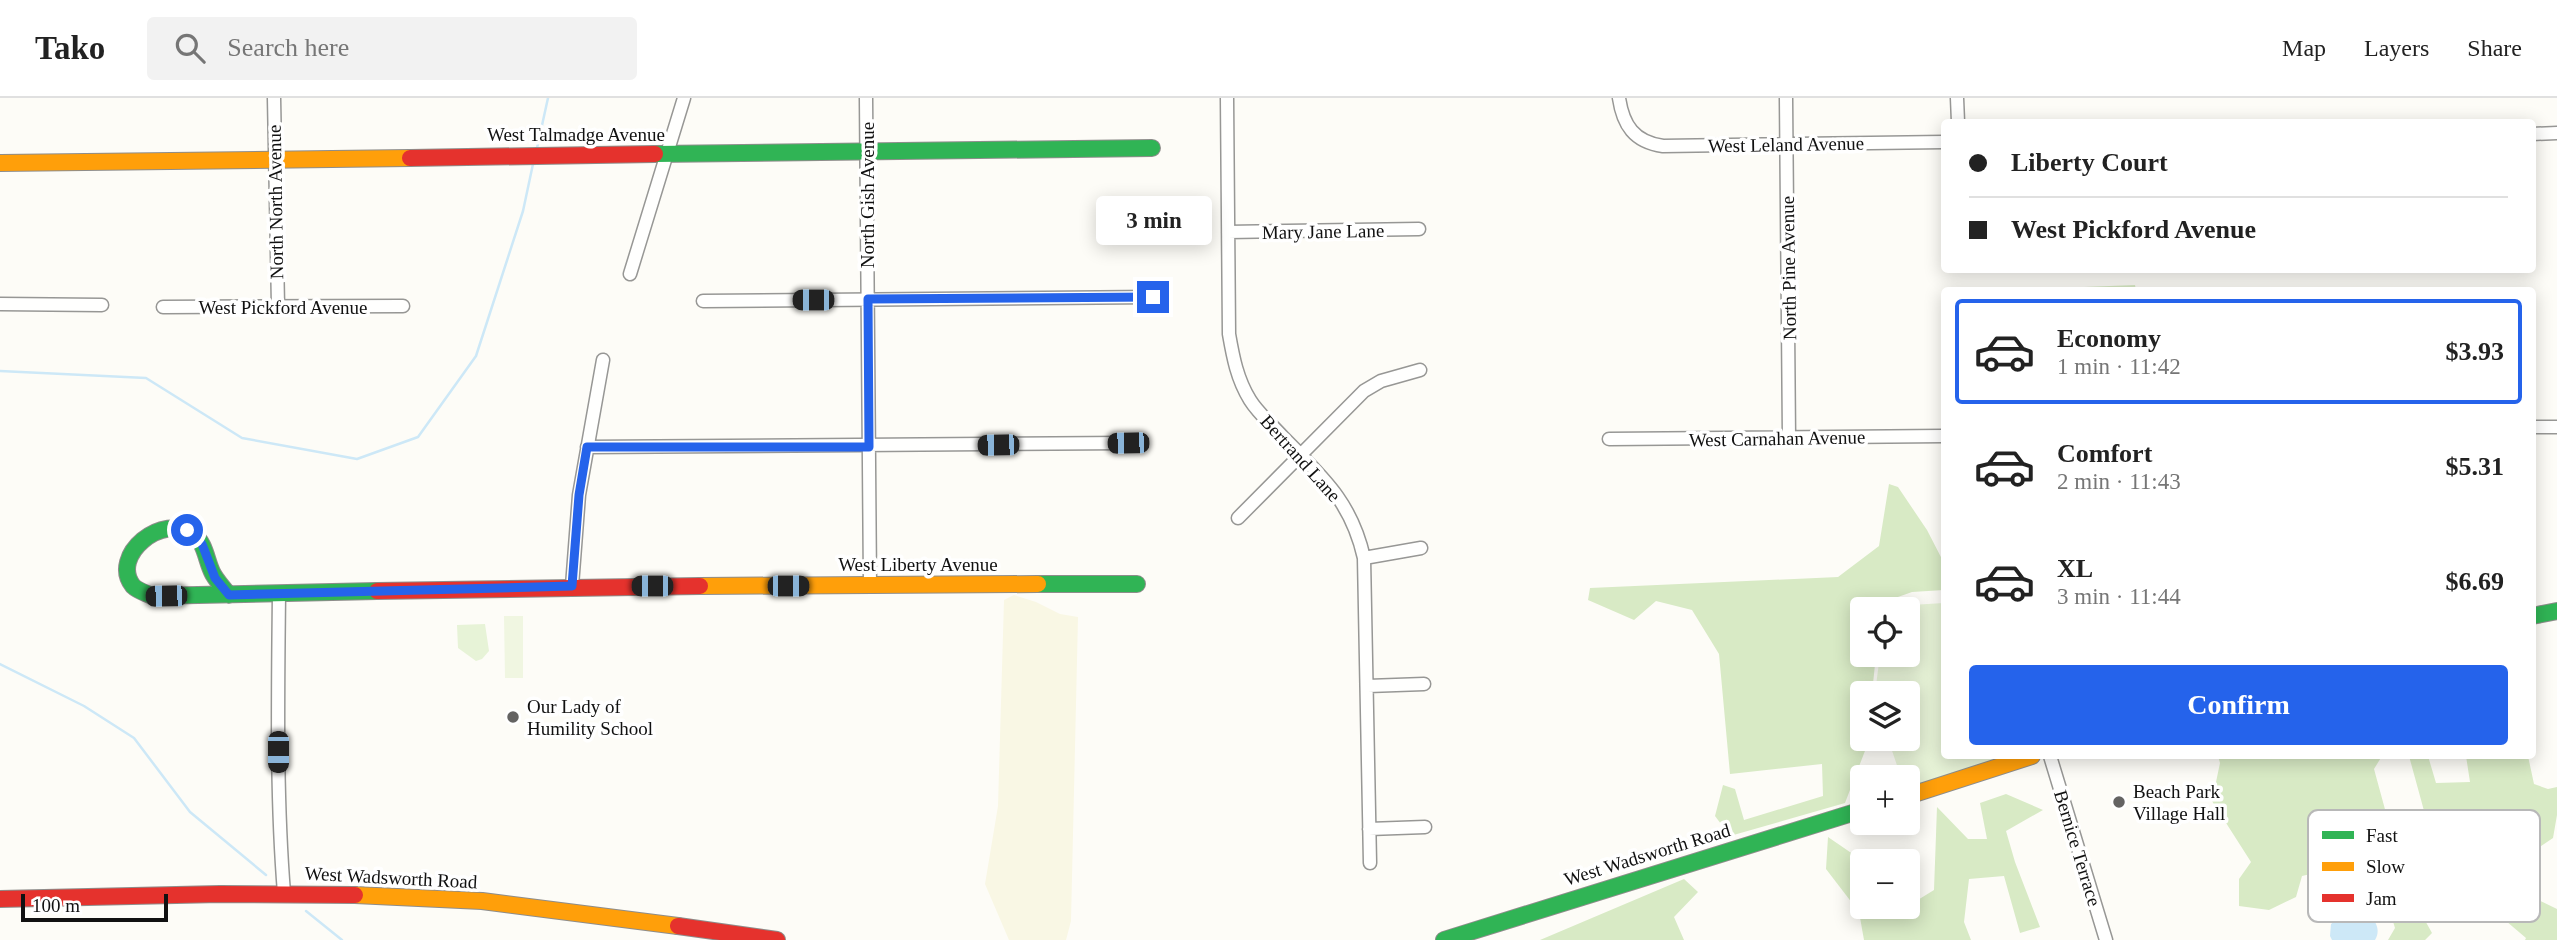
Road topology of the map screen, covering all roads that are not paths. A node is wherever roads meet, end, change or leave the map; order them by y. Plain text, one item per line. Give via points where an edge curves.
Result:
1 (274, 98) edge
2 (684, 98) edge
3 (866, 98) edge
4 (1227, 98) edge
5 (1619, 98) edge
6 (1786, 98) edge
7 (1957, 98) edge
8 (1958, 119) edge
9 (2557, 133) edge
10 (2536, 134) edge
11 (1941, 142) edge
12 (1786, 144) junction
13 (1152, 148) dead end
14 (867, 153) junction
15 (668, 155) junction
16 (274, 158) junction
17 (0, 163) edge
18 (1419, 229) dead end
19 (1228, 232) junction
20 (630, 274) dead end
21 (1153, 297) dead end
22 (868, 299) junction
23 (703, 301) dead end
24 (0, 304) edge
25 (102, 305) dead end
26 (278, 306) junction
27 (404, 306) dead end
28 (163, 307) dead end
29 (603, 360) dead end
30 (1420, 370) dead end
31 (2536, 427) edge
32 (2557, 427) edge
33 (1941, 436) edge
34 (1790, 438) junction
35 (1609, 439) dead end
36 (1128, 443) dead end
37 (587, 447) junction
38 (869, 447) junction
39 (1300, 454) junction
40 (1238, 518) dead end
41 (1421, 548) dead end
42 (1364, 558) junction
43 (1137, 584) dead end
44 (870, 585) junction
45 (572, 586) junction
46 (279, 593) junction
47 (229, 595) junction
48 (2557, 611) edge
49 (2536, 616) edge
50 (1424, 684) dead end
51 (1367, 686) junction
52 (2023, 759) edge
53 (2051, 759) edge
54 (1920, 792) edge
55 (1850, 814) edge
56 (1425, 827) dead end
57 (1369, 829) junction
58 (1370, 863) dead end
59 (284, 893) junction
60 (0, 899) edge
61 (754, 938) edge
62 (777, 940) edge
63 (1444, 940) edge
64 (2106, 940) edge

1 - 16 street, North North Avenue
2 - 15 street
3 - 14 street, North Gish Avenue
4 - 19 street, Bertrand Lane
5 - 12 street, West Leland Avenue via 1622,117 1651,144
6 - 12 street, North Pine Avenue
7 - 8 street
9 - 10 street
11 - 12 street, West Leland Avenue
12 - 34 street, North Pine Avenue
13 - 14 street, West Talmadge Avenue
14 - 15 street, West Talmadge Avenue
14 - 22 street, North Gish Avenue
15 - 16 street, West Talmadge Avenue
15 - 20 street
16 - 17 street, West Talmadge Avenue
16 - 26 street, North North Avenue
18 - 19 street, Mary Jane Lane
19 - 39 street, Bertrand Lane via 1229,334 1235,365 1252,403
21 - 22 street
22 - 23 street
22 - 38 street, North Gish Avenue
24 - 25 street
26 - 27 street, West Pickford Avenue
26 - 28 street, West Pickford Avenue
29 - 37 street
30 - 39 street via 1381,380 1364,391
31 - 32 street
33 - 34 street, West Carnahan Avenue
34 - 35 street, West Carnahan Avenue
36 - 38 street
37 - 38 street
37 - 45 street
38 - 44 street, North Gish Avenue
39 - 40 street
39 - 42 street, Bertrand Lane via 1353,519
41 - 42 street
42 - 51 street, Bertrand Lane
43 - 44 street, West Liberty Avenue
44 - 45 street, West Liberty Avenue
45 - 46 street, West Liberty Avenue
46 - 47 street, West Liberty Avenue
46 - 59 street via 278,779
47 - 47 street, West Liberty Avenue via 141,594 129,582 128,558 158,529 178,527 194,534 202,544 215,578
48 - 49 street
50 - 51 street
51 - 57 street, Bertrand Lane
52 - 54 street
53 - 64 street, Bernice Terrace
55 - 63 street, West Wadsworth Road
56 - 57 street
57 - 58 street, Bertrand Lane
59 - 60 street, West Wadsworth Road
59 - 61 street, West Wadsworth Road via 495,903
61 - 62 street, West Wadsworth Road

